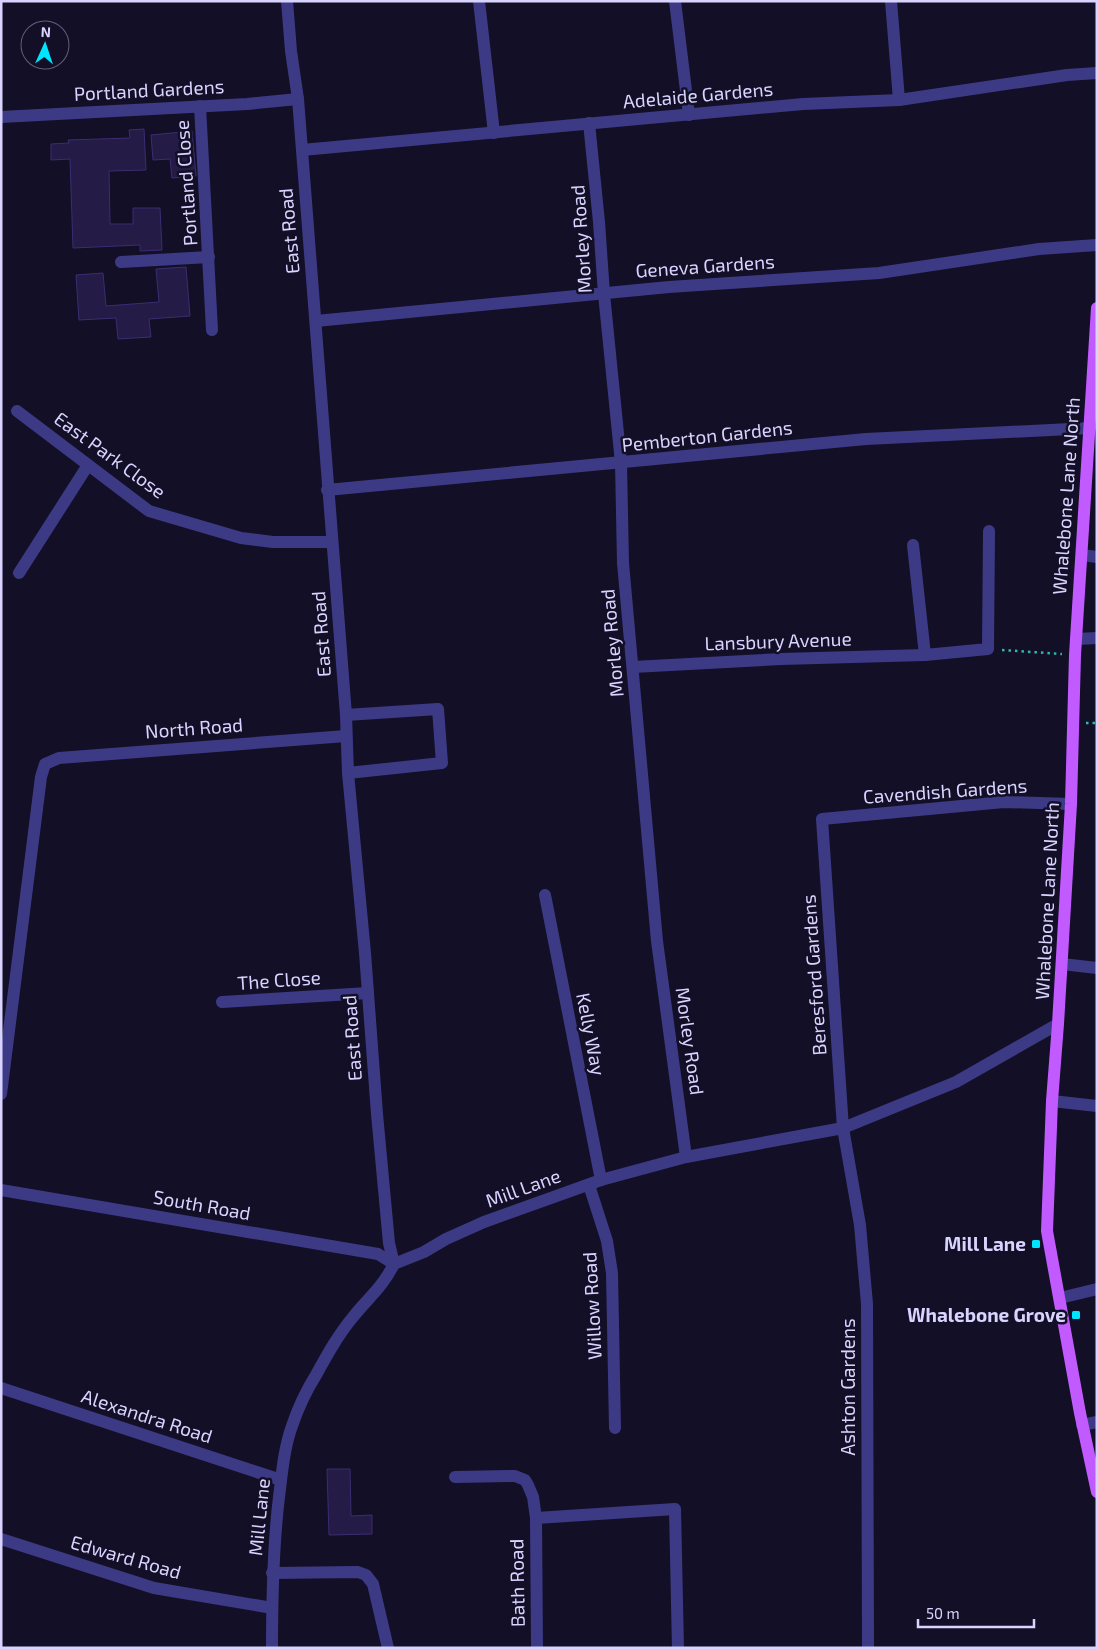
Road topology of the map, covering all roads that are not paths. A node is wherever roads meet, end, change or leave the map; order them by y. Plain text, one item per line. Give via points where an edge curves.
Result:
1 (287, 1) edge
2 (479, 1) edge
3 (676, 1) edge
4 (891, 1) edge
5 (1097, 73) edge
6 (298, 99) junction
7 (899, 100) junction
8 (200, 106) junction
9 (689, 115) junction
10 (1, 117) edge
11 (590, 123) junction
12 (494, 133) junction
13 (302, 150) junction
14 (1097, 245) edge
15 (209, 257) junction
16 (121, 262) dead end
17 (604, 294) junction
18 (1097, 308) edge
19 (316, 321) junction
20 (212, 330) dead end
21 (17, 411) dead end
22 (1090, 428) junction
23 (621, 463) junction
24 (88, 465) junction
25 (327, 490) junction
26 (989, 531) dead end
27 (332, 542) junction
28 (913, 545) dead end
29 (1082, 556) junction
30 (1097, 556) edge
31 (19, 573) dead end
32 (1097, 638) edge
33 (1076, 639) junction
34 (926, 655) junction
35 (633, 667) junction
36 (346, 715) junction
37 (346, 736) junction
38 (348, 773) junction
39 (1071, 804) junction
40 (822, 819) joint
41 (545, 895) dead end
42 (1062, 964) junction
43 (1097, 968) edge
44 (368, 993) junction
45 (222, 1002) dead end
46 (1058, 1024) junction
47 (1, 1092) edge
48 (1052, 1101) junction
49 (1097, 1106) edge
50 (843, 1128) junction
51 (686, 1158) junction
52 (595, 1182) junction
53 (1, 1190) edge
54 (394, 1264) junction
55 (1097, 1289) edge
56 (1060, 1298) junction
57 (1, 1388) edge
58 (1097, 1422) edge
59 (1082, 1425) junction
60 (615, 1428) dead end
61 (455, 1477) dead end
62 (281, 1480) junction
63 (1097, 1492) edge
64 (536, 1518) junction
65 (1, 1539) edge
66 (272, 1573) junction
67 (272, 1608) junction
68 (272, 1648) edge
69 (388, 1648) edge
70 (537, 1648) edge
71 (678, 1648) edge
72 (868, 1648) edge

1 - 6 street, East Road
2 - 12 street
3 - 9 street
4 - 7 street
5 - 7 street, Adelaide Gardens
6 - 8 street, Portland Gardens
6 - 13 street, East Road
7 - 9 street, Adelaide Gardens via 803,104
8 - 10 street, Portland Gardens
8 - 15 street, Portland Close
9 - 11 street, Adelaide Gardens
11 - 12 street, Adelaide Gardens
11 - 17 street, Morley Road
12 - 13 street, Adelaide Gardens
13 - 19 street, East Road
14 - 17 street, Geneva Gardens via 1039,249 879,273
15 - 16 street, Portland Close
15 - 20 street, Portland Close
17 - 19 street, Geneva Gardens
17 - 23 street, Morley Road
18 - 22 main road, Whalebone Lane North
19 - 25 street, East Road
21 - 24 street, East Park Close
22 - 23 street, Pemberton Gardens via 866,439
22 - 29 main road, Whalebone Lane North
23 - 25 street, Pemberton Gardens
23 - 35 street, Morley Road via 623,563
24 - 27 street, East Park Close via 149,511 241,538 273,542
24 - 31 street
25 - 27 street, East Road
26 - 34 street, Lansbury Avenue via 988,649
27 - 36 street, East Road
28 - 34 street
29 - 30 street
29 - 33 main road, Whalebone Lane North
32 - 33 street
33 - 39 main road, Whalebone Lane North
34 - 35 street, Lansbury Avenue
35 - 51 street, Morley Road via 657,940
36 - 37 street, East Road
36 - 38 street via 438,709 442,763
37 - 38 street, East Road
37 - 47 street, North Road via 59,758 45,764
38 - 44 street, East Road
39 - 40 street, Cavendish Gardens via 1004,802
39 - 42 main road, Whalebone Lane North
40 - 50 street, Beresford Gardens
41 - 52 street, Kelly Way
42 - 43 street
42 - 46 main road, Whalebone Lane North
44 - 45 street, The Close
44 - 54 street, East Road via 386,1212
46 - 48 main road, Whalebone Lane North
46 - 50 street, Mill Lane via 956,1082
48 - 49 street
48 - 56 main road, Whalebone Lane North via 1047,1231
50 - 51 street, Mill Lane
50 - 72 street, Ashton Gardens via 860,1225 866,1304
51 - 52 street, Mill Lane
52 - 54 street, Mill Lane via 484,1222
52 - 60 street, Willow Road via 612,1273
53 - 54 street, South Road via 378,1254
54 - 62 street, Mill Lane via 386,1280 339,1336 303,1397 291,1428
55 - 56 street
56 - 59 main road, Whalebone Lane North
57 - 62 street, Alexandra Road
58 - 59 street
59 - 63 main road, Whalebone Lane North
61 - 64 street, Bath Road via 515,1476 525,1480 533,1497
62 - 66 street, Mill Lane
64 - 70 street, Bath Road
64 - 71 street via 675,1509
65 - 67 street, Edward Road via 154,1588
66 - 67 street, Mill Lane
66 - 69 street via 358,1572 366,1575 373,1584
67 - 68 street, Mill Lane

